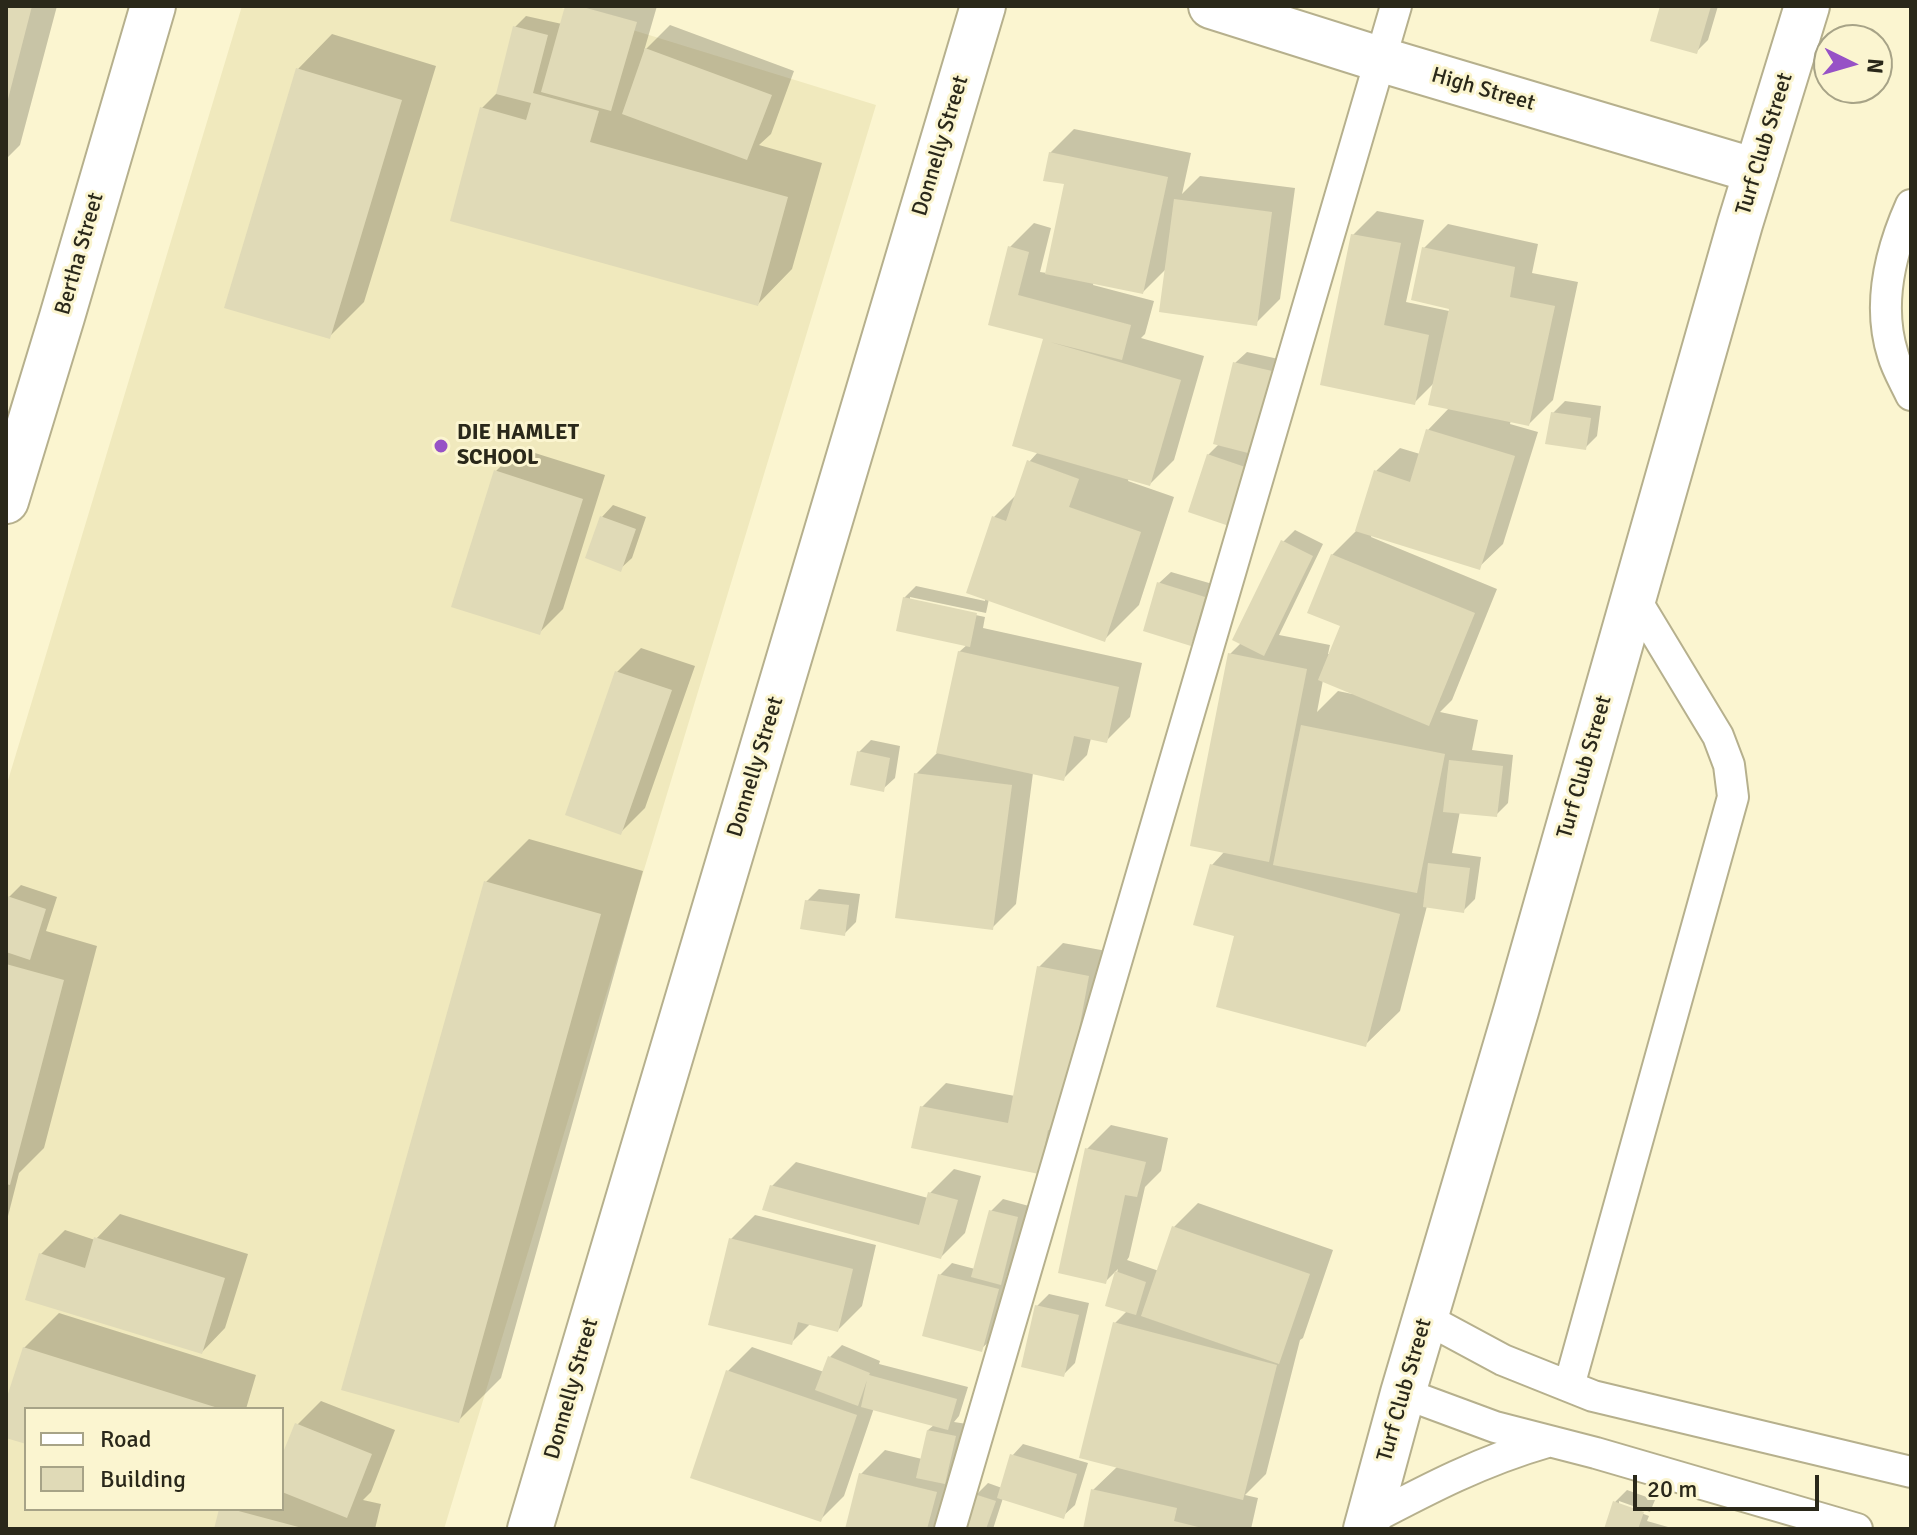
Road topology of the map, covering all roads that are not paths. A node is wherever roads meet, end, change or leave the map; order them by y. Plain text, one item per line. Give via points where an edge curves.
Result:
1 (153, 6) edge
2 (983, 6) edge
3 (1211, 6) edge
4 (1396, 6) edge
5 (1807, 6) edge
6 (1379, 59) junction
7 (1756, 171) junction
8 (1911, 205) edge
9 (1911, 395) edge
10 (6, 501) edge
11 (1634, 597) junction
12 (1425, 1318) junction
13 (1569, 1386) junction
14 (1403, 1393) junction
15 (1549, 1441) junction
16 (1911, 1472) edge
17 (1367, 1525) edge
18 (530, 1529) edge
19 (950, 1529) edge
20 (1857, 1529) edge

1 - 10 street, Bertha Street
2 - 18 street, Donnelly Street
3 - 6 street, High Street
4 - 6 lane
5 - 7 street, Turf Club Street
6 - 7 street, High Street
6 - 19 lane
7 - 11 street, Turf Club Street
8 - 9 lane via 1898,234 1886,291 1887,330
11 - 12 street, Turf Club Street
11 - 13 lane via 1718,736 1733,797
12 - 13 lane via 1503,1360
12 - 14 street, Turf Club Street
13 - 16 lane
14 - 15 lane
14 - 17 street, Turf Club Street
15 - 17 lane via 1444,1480
15 - 20 lane

